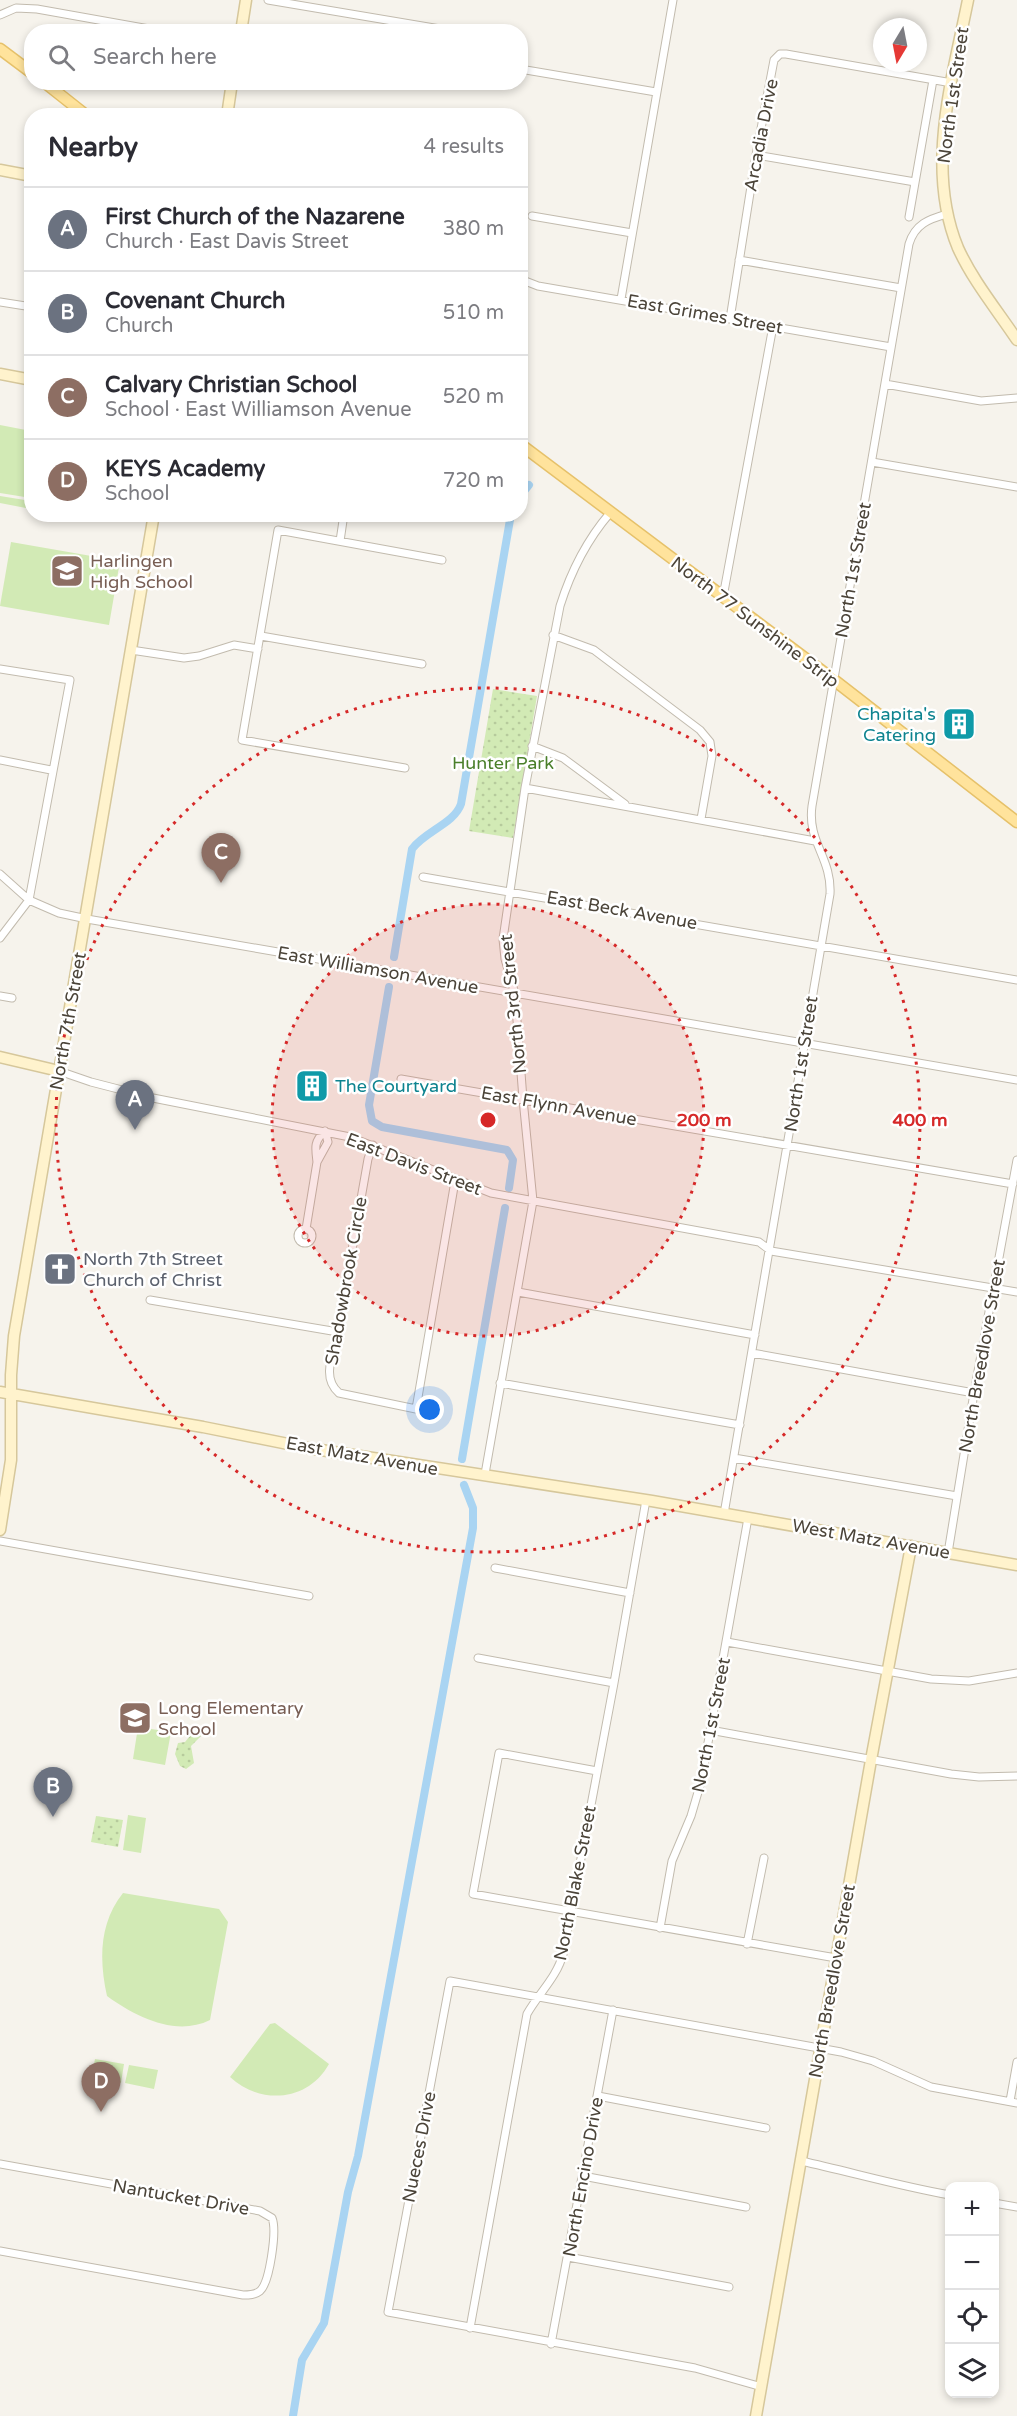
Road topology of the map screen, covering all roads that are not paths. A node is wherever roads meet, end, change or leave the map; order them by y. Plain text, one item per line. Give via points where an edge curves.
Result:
1 (246, 0) edge
2 (268, 0) edge
3 (673, 0) edge
4 (968, 0) edge
5 (0, 15) edge
6 (121, 24) edge
7 (242, 24) edge
8 (410, 24) edge
9 (0, 49) edge
10 (24, 67) edge
11 (528, 70) edge
12 (933, 80) junction
13 (952, 83) junction
14 (54, 90) edge
15 (231, 90) edge
16 (656, 92) junction
17 (77, 108) edge
18 (228, 108) edge
19 (756, 155) junction
20 (0, 170) edge
21 (24, 174) edge
22 (915, 182) junction
23 (948, 214) junction
24 (532, 216) dead end
25 (909, 217) dead end
26 (632, 233) junction
27 (739, 260) junction
28 (528, 282) edge
29 (901, 288) junction
30 (621, 299) junction
31 (0, 302) edge
32 (24, 306) edge
33 (730, 319) junction
34 (773, 326) junction
35 (1017, 340) edge
36 (891, 347) junction
37 (0, 374) edge
38 (24, 378) edge
39 (885, 384) junction
40 (1017, 398) edge
41 (528, 450) edge
42 (872, 462) junction
43 (1017, 487) edge
44 (610, 513) junction
45 (153, 522) edge
46 (343, 522) edge
47 (340, 541) junction
48 (442, 560) dead end
49 (723, 597) junction
50 (553, 635) junction
51 (261, 636) junction
52 (258, 649) junction
53 (130, 650) junction
54 (422, 664) dead end
55 (0, 669) edge
56 (834, 680) junction
57 (532, 746) junction
58 (0, 760) edge
59 (405, 768) dead end
60 (51, 770) junction
61 (525, 788) junction
62 (627, 806) junction
63 (701, 819) junction
64 (1017, 822) edge
65 (815, 841) junction
66 (0, 874) edge
67 (423, 876) dead end
68 (510, 890) junction
69 (29, 900) junction
70 (87, 919) junction
71 (0, 938) edge
72 (821, 945) junction
73 (1017, 980) edge
74 (515, 994) junction
75 (0, 996) edge
76 (12, 998) dead end
77 (805, 1044) junction
78 (0, 1057) edge
79 (58, 1071) junction
80 (401, 1079) dead end
81 (1017, 1080) edge
82 (523, 1100) junction
83 (325, 1131) junction
84 (373, 1145) junction
85 (788, 1146) junction
86 (1017, 1160) edge
87 (455, 1181) junction
88 (1013, 1184) junction
89 (533, 1200) junction
90 (306, 1229) dead end
91 (771, 1251) junction
92 (993, 1288) junction
93 (518, 1292) junction
94 (1017, 1292) edge
95 (150, 1300) dead end
96 (338, 1332) junction
97 (755, 1335) junction
98 (752, 1353) junction
99 (500, 1383) junction
100 (6, 1393) edge
101 (974, 1393) junction
102 (740, 1425) junction
103 (734, 1458) junction
104 (485, 1474) junction
105 (957, 1496) junction
106 (646, 1500) junction
107 (724, 1514) junction
108 (748, 1518) junction
109 (0, 1530) edge
110 (0, 1540) edge
111 (911, 1546) junction
112 (948, 1553) junction
113 (1017, 1565) edge
114 (495, 1568) dead end
115 (630, 1593) junction
116 (309, 1596) dead end
117 (727, 1642) junction
118 (478, 1658) dead end
119 (887, 1671) junction
120 (1017, 1673) edge
121 (614, 1683) junction
122 (710, 1730) junction
123 (871, 1760) junction
124 (597, 1771) junction
125 (1017, 1776) edge
126 (764, 1858) dead end
127 (572, 1911) junction
128 (660, 1929) junction
129 (747, 1944) junction
130 (836, 1958) junction
131 (538, 1996) junction
132 (613, 2010) junction
133 (820, 2049) junction
134 (1017, 2062) edge
135 (598, 2096) junction
136 (1013, 2102) edge
137 (765, 2128) dead end
138 (801, 2161) junction
139 (0, 2164) edge
140 (583, 2176) junction
141 (945, 2194) edge
142 (999, 2204) edge
143 (746, 2207) dead end
144 (1017, 2207) edge
145 (0, 2251) edge
146 (568, 2257) junction
147 (729, 2287) dead end
148 (470, 2328) junction
149 (551, 2344) junction
150 (762, 2387) junction
151 (756, 2416) edge

1 - 7 street
2 - 8 street
3 - 16 street
4 - 13 street, North 1st Street
5 - 6 street via 16,8 38,9
9 - 10 main road
11 - 16 street
12 - 13 street, Arcadia Drive
12 - 19 street, Arcadia Drive via 780,54 774,60
12 - 22 street
13 - 23 street, North 1st Street via 941,174
14 - 17 main road
15 - 18 street
16 - 26 street
19 - 22 street
19 - 27 street, Arcadia Drive
20 - 21 street
22 - 25 street
23 - 29 street, North 1st Street via 923,223 913,232
23 - 35 street via 969,269
24 - 26 street
26 - 30 street
27 - 29 street
27 - 33 street, Arcadia Drive
28 - 30 street, East Grimes Street
29 - 36 street, North 1st Street
30 - 33 street, East Grimes Street
31 - 32 street
33 - 34 street, East Grimes Street
34 - 36 street, East Grimes Street
34 - 49 street
36 - 39 street, North 1st Street
37 - 38 street
39 - 40 street via 981,401
39 - 42 street, North 1st Street
41 - 44 main road, North 77 Sunshine Strip
42 - 43 street
42 - 56 street, North 1st Street
44 - 49 main road, North 77 Sunshine Strip
44 - 50 street, North 3rd Street via 592,534 569,578
45 - 53 street, North 7th Street
46 - 47 street
47 - 48 street
47 - 51 street via 278,530
49 - 56 main road, North 77 Sunshine Strip
50 - 57 street, North 3rd Street
50 - 63 street via 602,656 700,730 710,742 712,756
51 - 52 street
51 - 54 street
52 - 53 street via 234,645 184,658
52 - 59 street via 242,740
53 - 70 street, North 7th Street
55 - 60 street via 70,680
56 - 64 main road, North 77 Sunshine Strip
56 - 65 street, North 1st Street via 810,818
57 - 61 street, North 3rd Street
57 - 62 street via 563,758
58 - 60 street
60 - 69 street
61 - 62 street
61 - 68 street, North 3rd Street
62 - 63 street
63 - 65 street
65 - 72 street, North 1st Street via 827,863 831,882
66 - 69 street, East Williamson Avenue
67 - 68 street, East Beck Avenue
68 - 72 street, East Beck Avenue
68 - 74 street, North 3rd Street via 503,946
69 - 70 street, East Williamson Avenue via 59,913
69 - 71 street
70 - 74 street, East Williamson Avenue
70 - 79 street, North 7th Street
72 - 73 street, East Beck Avenue
72 - 77 street, North 1st Street
74 - 77 street, East Williamson Avenue
74 - 82 street, North 3rd Street
75 - 76 street
77 - 81 street, East Williamson Avenue
77 - 85 street, North 1st Street
78 - 79 street
79 - 83 street, East Davis Street via 153,1098
79 - 100 street, North 7th Street
80 - 82 street, East Flynn Avenue
82 - 85 street, East Flynn Avenue
82 - 89 street, North 3rd Street
83 - 84 street, East Davis Street
83 - 90 street via 316,1139 317,1162
84 - 87 street, East Davis Street
84 - 96 street, Shadowbrook Circle
85 - 88 street, East Flynn Avenue
85 - 91 street, North 1st Street
86 - 88 street, North Breedlove Street
87 - 89 street, East Davis Street via 491,1193
87 - 96 street, Shadowbrook Circle via 416,1409 339,1393 330,1383
88 - 92 street, North Breedlove Street
89 - 91 street, East Davis Street via 759,1242
89 - 93 street, North 3rd Street
91 - 92 street, East Davis Street
91 - 97 street, North 1st Street
92 - 94 street, East Davis Street
92 - 101 street, North Breedlove Street
93 - 97 street
93 - 99 street, North 3rd Street
95 - 96 street
97 - 98 street, North 1st Street
98 - 101 street
98 - 102 street, North 1st Street
99 - 102 street
99 - 104 street, North 3rd Street
100 - 104 street, East Matz Avenue via 405,1464
100 - 109 street, North 7th Street via 11,1460
101 - 105 street, North Breedlove Street
102 - 103 street, North 1st Street
103 - 105 street
103 - 107 street, North 1st Street
104 - 106 street, East Matz Avenue
105 - 112 street, North Breedlove Street
106 - 107 street, East Matz Avenue
106 - 115 street, North Blake Street
107 - 108 street, West Matz Avenue
108 - 111 street, West Matz Avenue
108 - 117 street, North 1st Street
110 - 116 street
111 - 112 street, West Matz Avenue
111 - 119 street, North Breedlove Street
112 - 113 street, West Matz Avenue
114 - 115 street
115 - 121 street, North Blake Street
117 - 119 street
117 - 122 street, North 1st Street
118 - 121 street
119 - 120 street via 960,1681
119 - 123 street, North Breedlove Street
121 - 124 street, North Blake Street
122 - 123 street
122 - 128 street, North 1st Street via 697,1799 672,1861
123 - 125 street via 966,1776
123 - 130 street, North Breedlove Street
124 - 127 street, North Blake Street
124 - 127 street via 499,1753 473,1894
126 - 129 street
127 - 128 street
127 - 131 street, North Blake Street via 560,1965
128 - 129 street
129 - 130 street
130 - 133 street, North Breedlove Street
131 - 132 street
131 - 148 street, North Blake Street via 527,2014 523,2033
131 - 148 street, Nueces Drive via 450,1981 388,2312
132 - 133 street
132 - 135 street, North Encino Drive
133 - 136 street via 865,2058 931,2087
133 - 138 street, North Breedlove Street
134 - 136 street
135 - 137 street
135 - 140 street, North Encino Drive
138 - 141 street
138 - 150 street, North Breedlove Street
139 - 145 street, Nantucket Drive via 260,2211 272,2218 275,2230 266,2281 254,2295
140 - 143 street
140 - 146 street, North Encino Drive
142 - 144 street
146 - 147 street
146 - 149 street, North Encino Drive
148 - 149 street
149 - 150 street via 695,2368
150 - 151 street, North Breedlove Street

